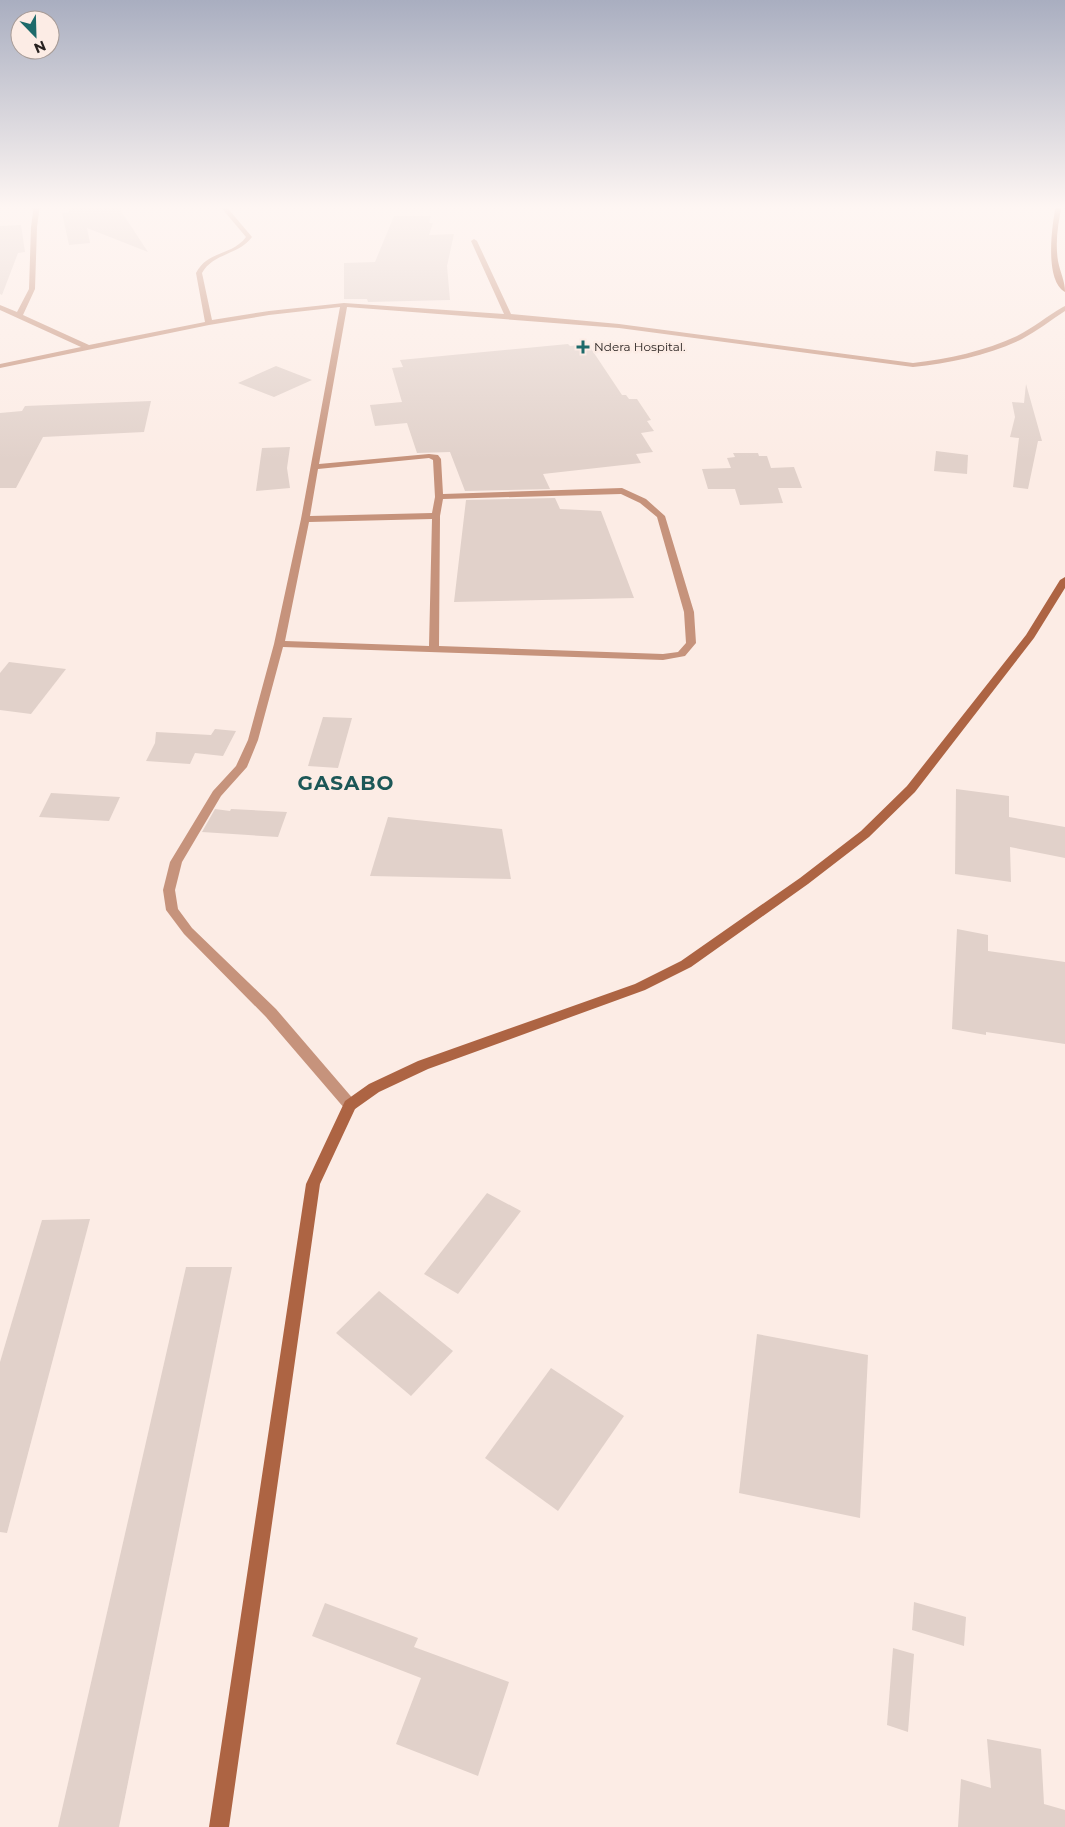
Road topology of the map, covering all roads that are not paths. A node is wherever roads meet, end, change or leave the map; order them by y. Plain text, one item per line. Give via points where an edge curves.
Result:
1 (31, 290) edge
2 (202, 290) edge
3 (496, 290) edge
4 (344, 305) junction
5 (0, 307) edge
6 (1065, 308) edge
7 (19, 315) junction
8 (508, 316) junction
9 (209, 323) junction
10 (89, 348) junction
11 (0, 366) edge
12 (316, 467) junction
13 (439, 497) junction
14 (436, 516) junction
15 (306, 519) junction
16 (1065, 580) edge
17 (278, 644) junction
18 (434, 649) junction
19 (350, 1105) junction
20 (219, 1827) edge

1 - 7 street
2 - 9 street
3 - 8 street
4 - 8 street
4 - 9 street
4 - 12 street
5 - 7 street
6 - 8 street via 1021,336 988,349 939,363 913,365 619,326
7 - 10 street
9 - 10 street
10 - 11 street
12 - 13 street via 435,457
12 - 15 street
13 - 14 street
13 - 18 street via 622,491 638,497 661,516 689,612 692,643 680,654 663,657
14 - 15 street
14 - 18 street
15 - 17 street
16 - 19 main road via 1030,636 911,789 865,834 804,881 686,964 640,987 423,1065 374,1088
17 - 18 street
17 - 19 street via 253,740 241,766 217,794 176,862 168,890 172,910 188,931 271,1013
19 - 20 main road via 313,1184

